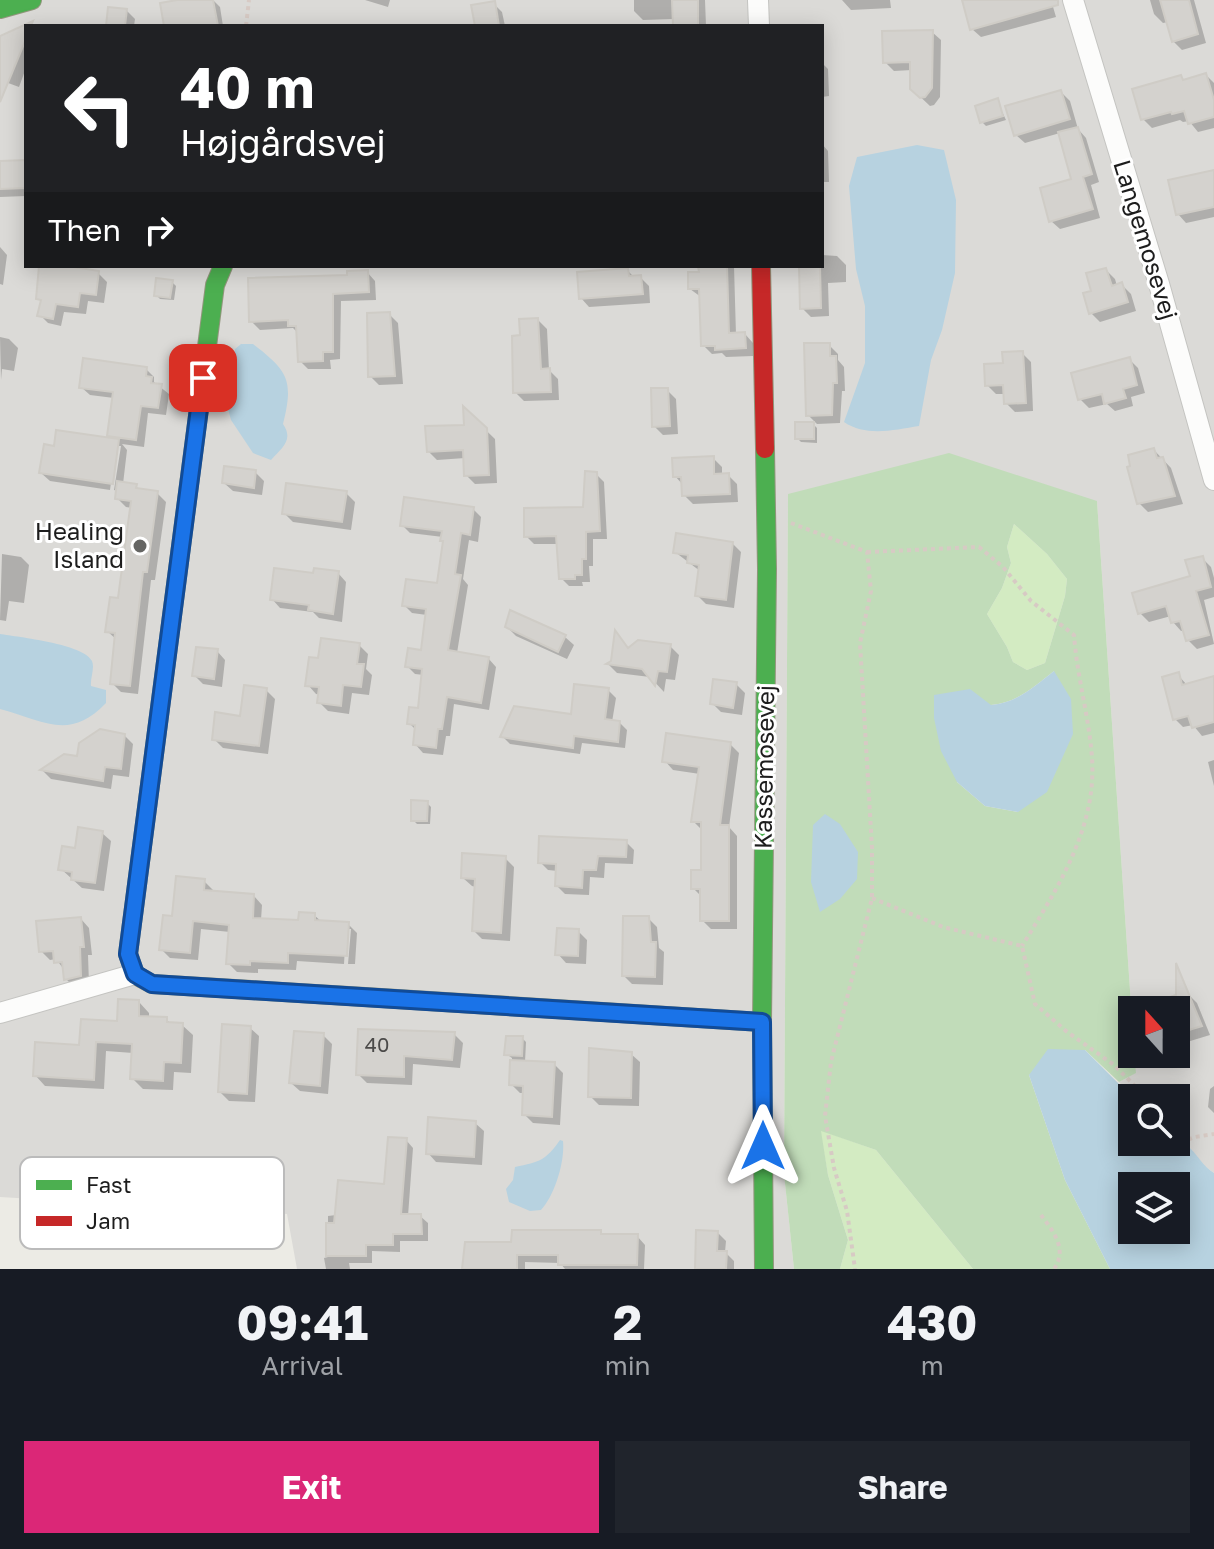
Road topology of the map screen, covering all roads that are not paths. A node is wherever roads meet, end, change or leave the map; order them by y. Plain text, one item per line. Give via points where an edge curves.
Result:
1 (32, 0) edge
2 (758, 0) edge
3 (1073, 0) edge
4 (0, 9) edge
5 (759, 24) edge
6 (222, 268) edge
7 (761, 268) edge
8 (1214, 480) edge
9 (135, 974) junction
10 (0, 1013) edge
11 (762, 1022) junction
12 (764, 1269) edge

1 - 4 street
2 - 5 street
3 - 8 street, Langemosevej
6 - 9 street via 215,285 128,954
7 - 11 street, Kassemosevej via 766,513
9 - 10 street
9 - 11 street via 152,984
11 - 12 street, Kassemosevej

